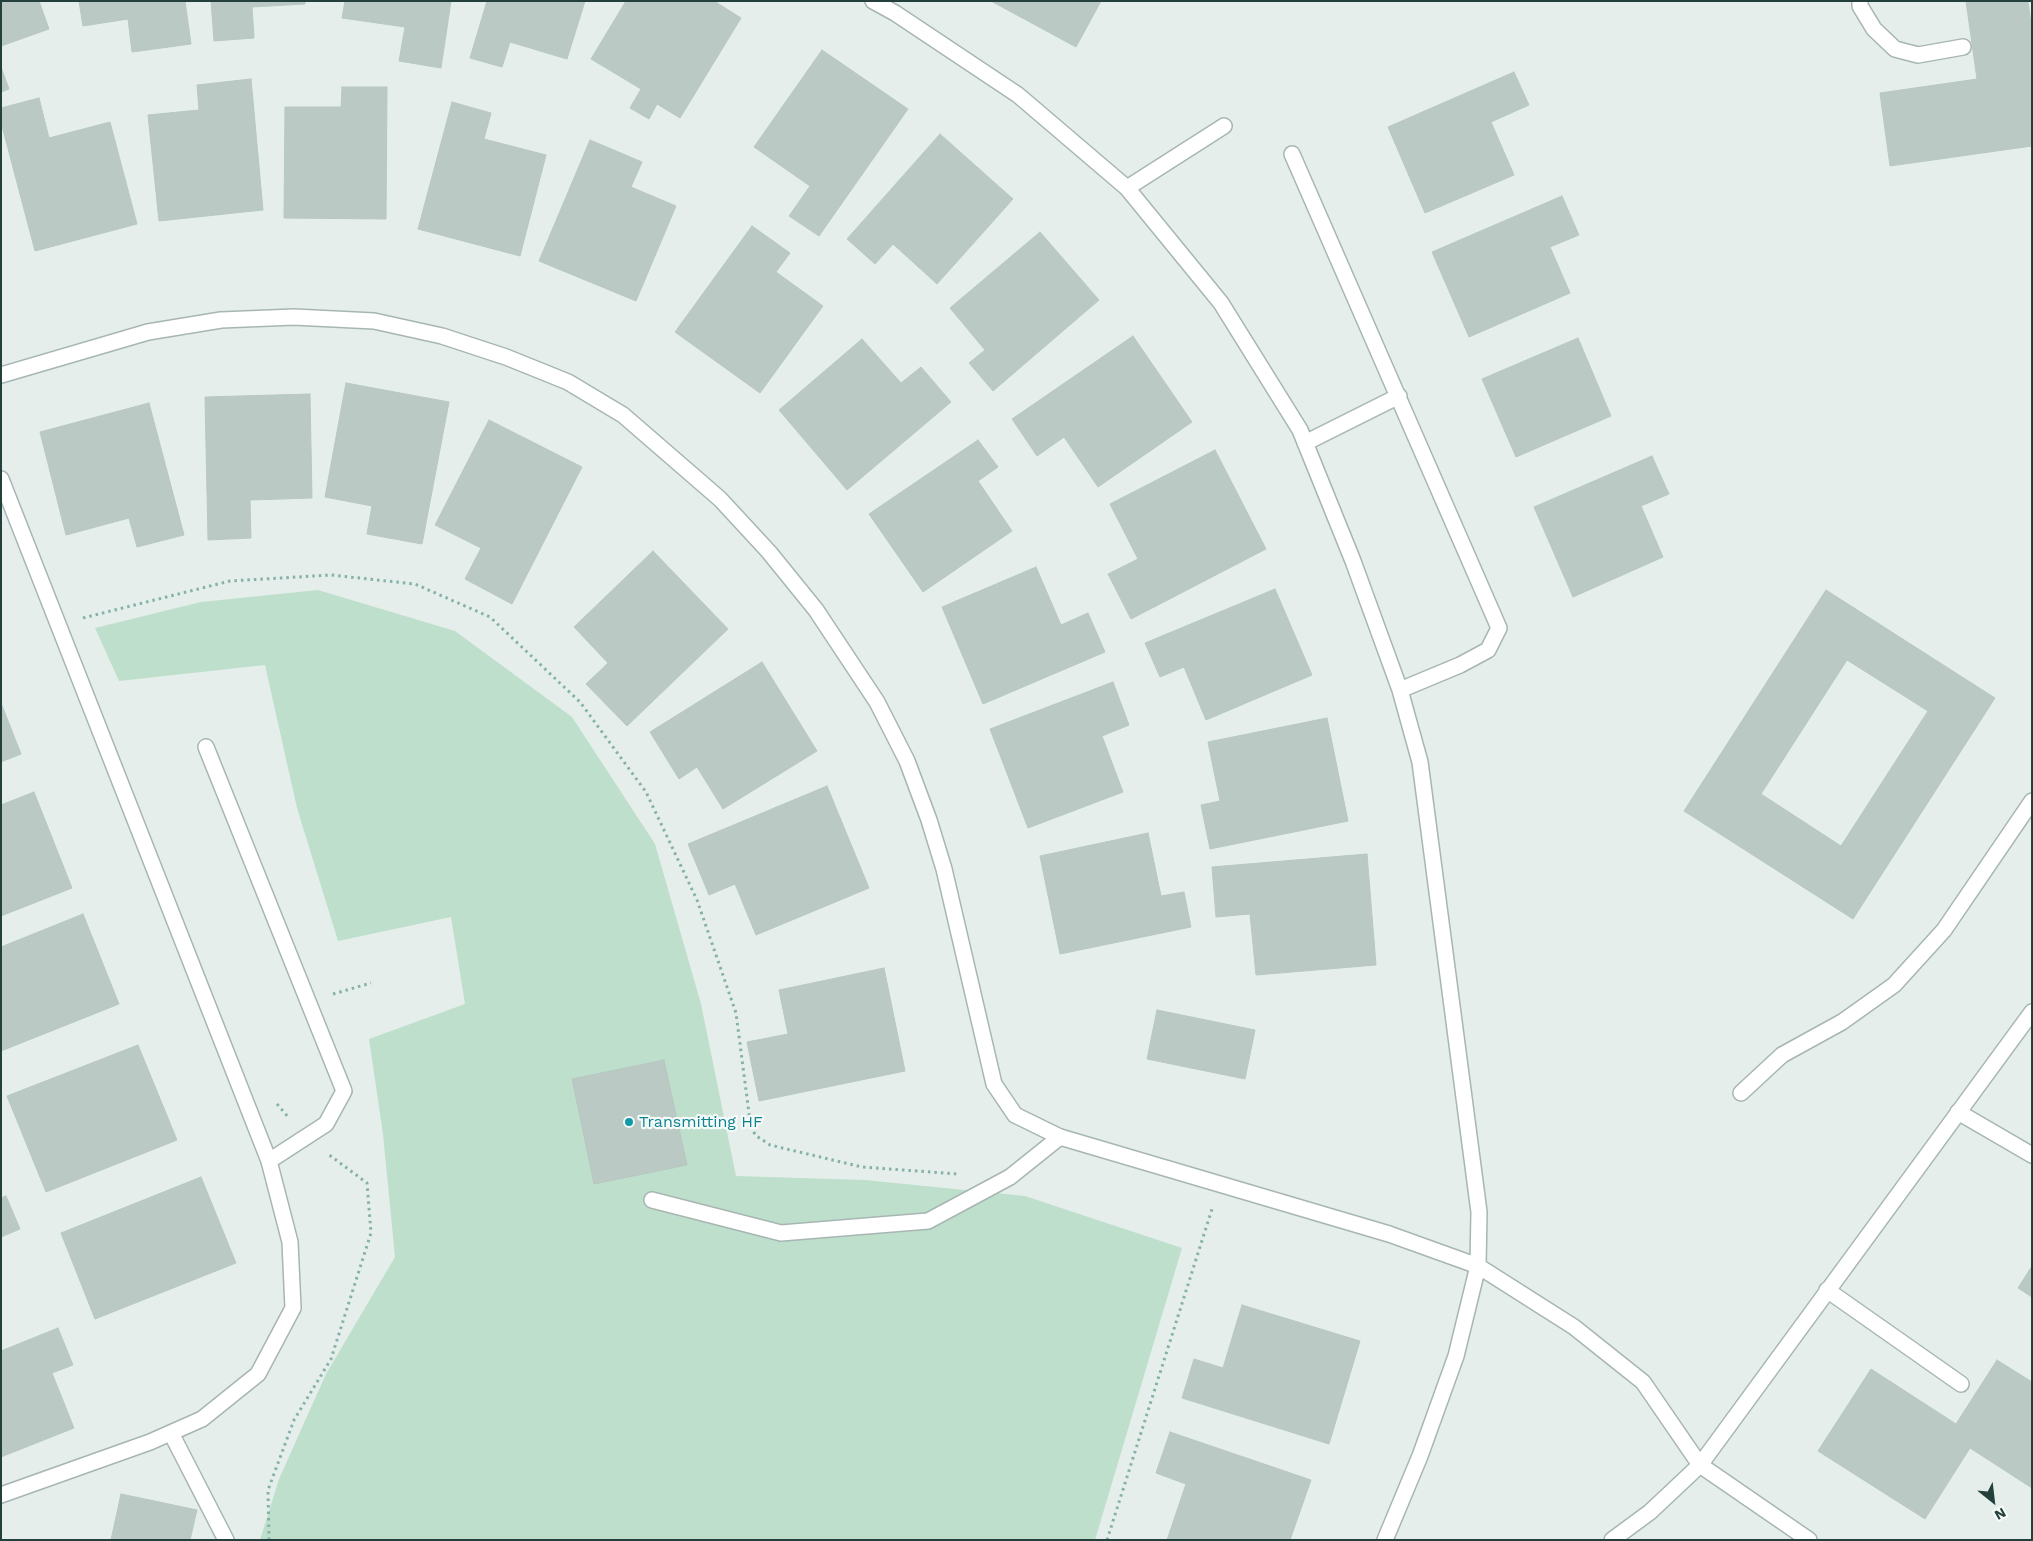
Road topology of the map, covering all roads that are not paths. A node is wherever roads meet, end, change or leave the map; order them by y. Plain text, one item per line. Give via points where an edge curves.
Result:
1 (873, 1) edge
2 (1860, 1) edge
3 (1964, 47) dead end
4 (1224, 126) dead end
5 (1292, 154) dead end
6 (1127, 188) junction
7 (1, 375) edge
8 (1399, 396) junction
9 (1306, 444) junction
10 (1, 479) edge
11 (1400, 690) junction
12 (206, 746) dead end
13 (2032, 801) edge
14 (2032, 1012) edge
15 (1741, 1093) dead end
16 (1958, 1112) junction
17 (1060, 1137) junction
18 (2032, 1154) edge
19 (269, 1161) junction
20 (652, 1200) dead end
21 (1478, 1266) junction
22 (1827, 1290) junction
23 (1961, 1384) dead end
24 (171, 1433) junction
25 (1700, 1465) junction
26 (1, 1495) edge
27 (1621, 1537) edge
28 (226, 1540) edge
29 (1385, 1540) edge
30 (1809, 1540) edge

1 - 6 street via 1018,95
2 - 3 street via 1874,29 1895,49 1918,55
4 - 6 street
5 - 8 street
6 - 9 street via 1221,303
7 - 17 street via 148,332 221,320 294,317 374,321 442,336 506,357 568,382 623,415 720,499 769,552 816,610 877,702 907,761 929,820 944,869 994,1084 1015,1115
8 - 9 street
8 - 11 street via 1499,628 1488,650
9 - 11 street
10 - 19 street
11 - 21 street via 1420,762 1479,1212
12 - 19 street via 344,1091 326,1124
13 - 15 street via 1944,930 1894,985 1842,1022 1782,1055
14 - 16 street
16 - 18 street
16 - 22 street
17 - 20 street via 1010,1177 928,1221 781,1233
17 - 21 street via 1389,1234
19 - 24 street via 290,1242 294,1308 258,1374 202,1419
21 - 25 street via 1574,1327 1643,1382
21 - 29 street via 1456,1356
22 - 23 street
22 - 25 street
24 - 26 street
24 - 28 street
25 - 27 street
25 - 30 street

